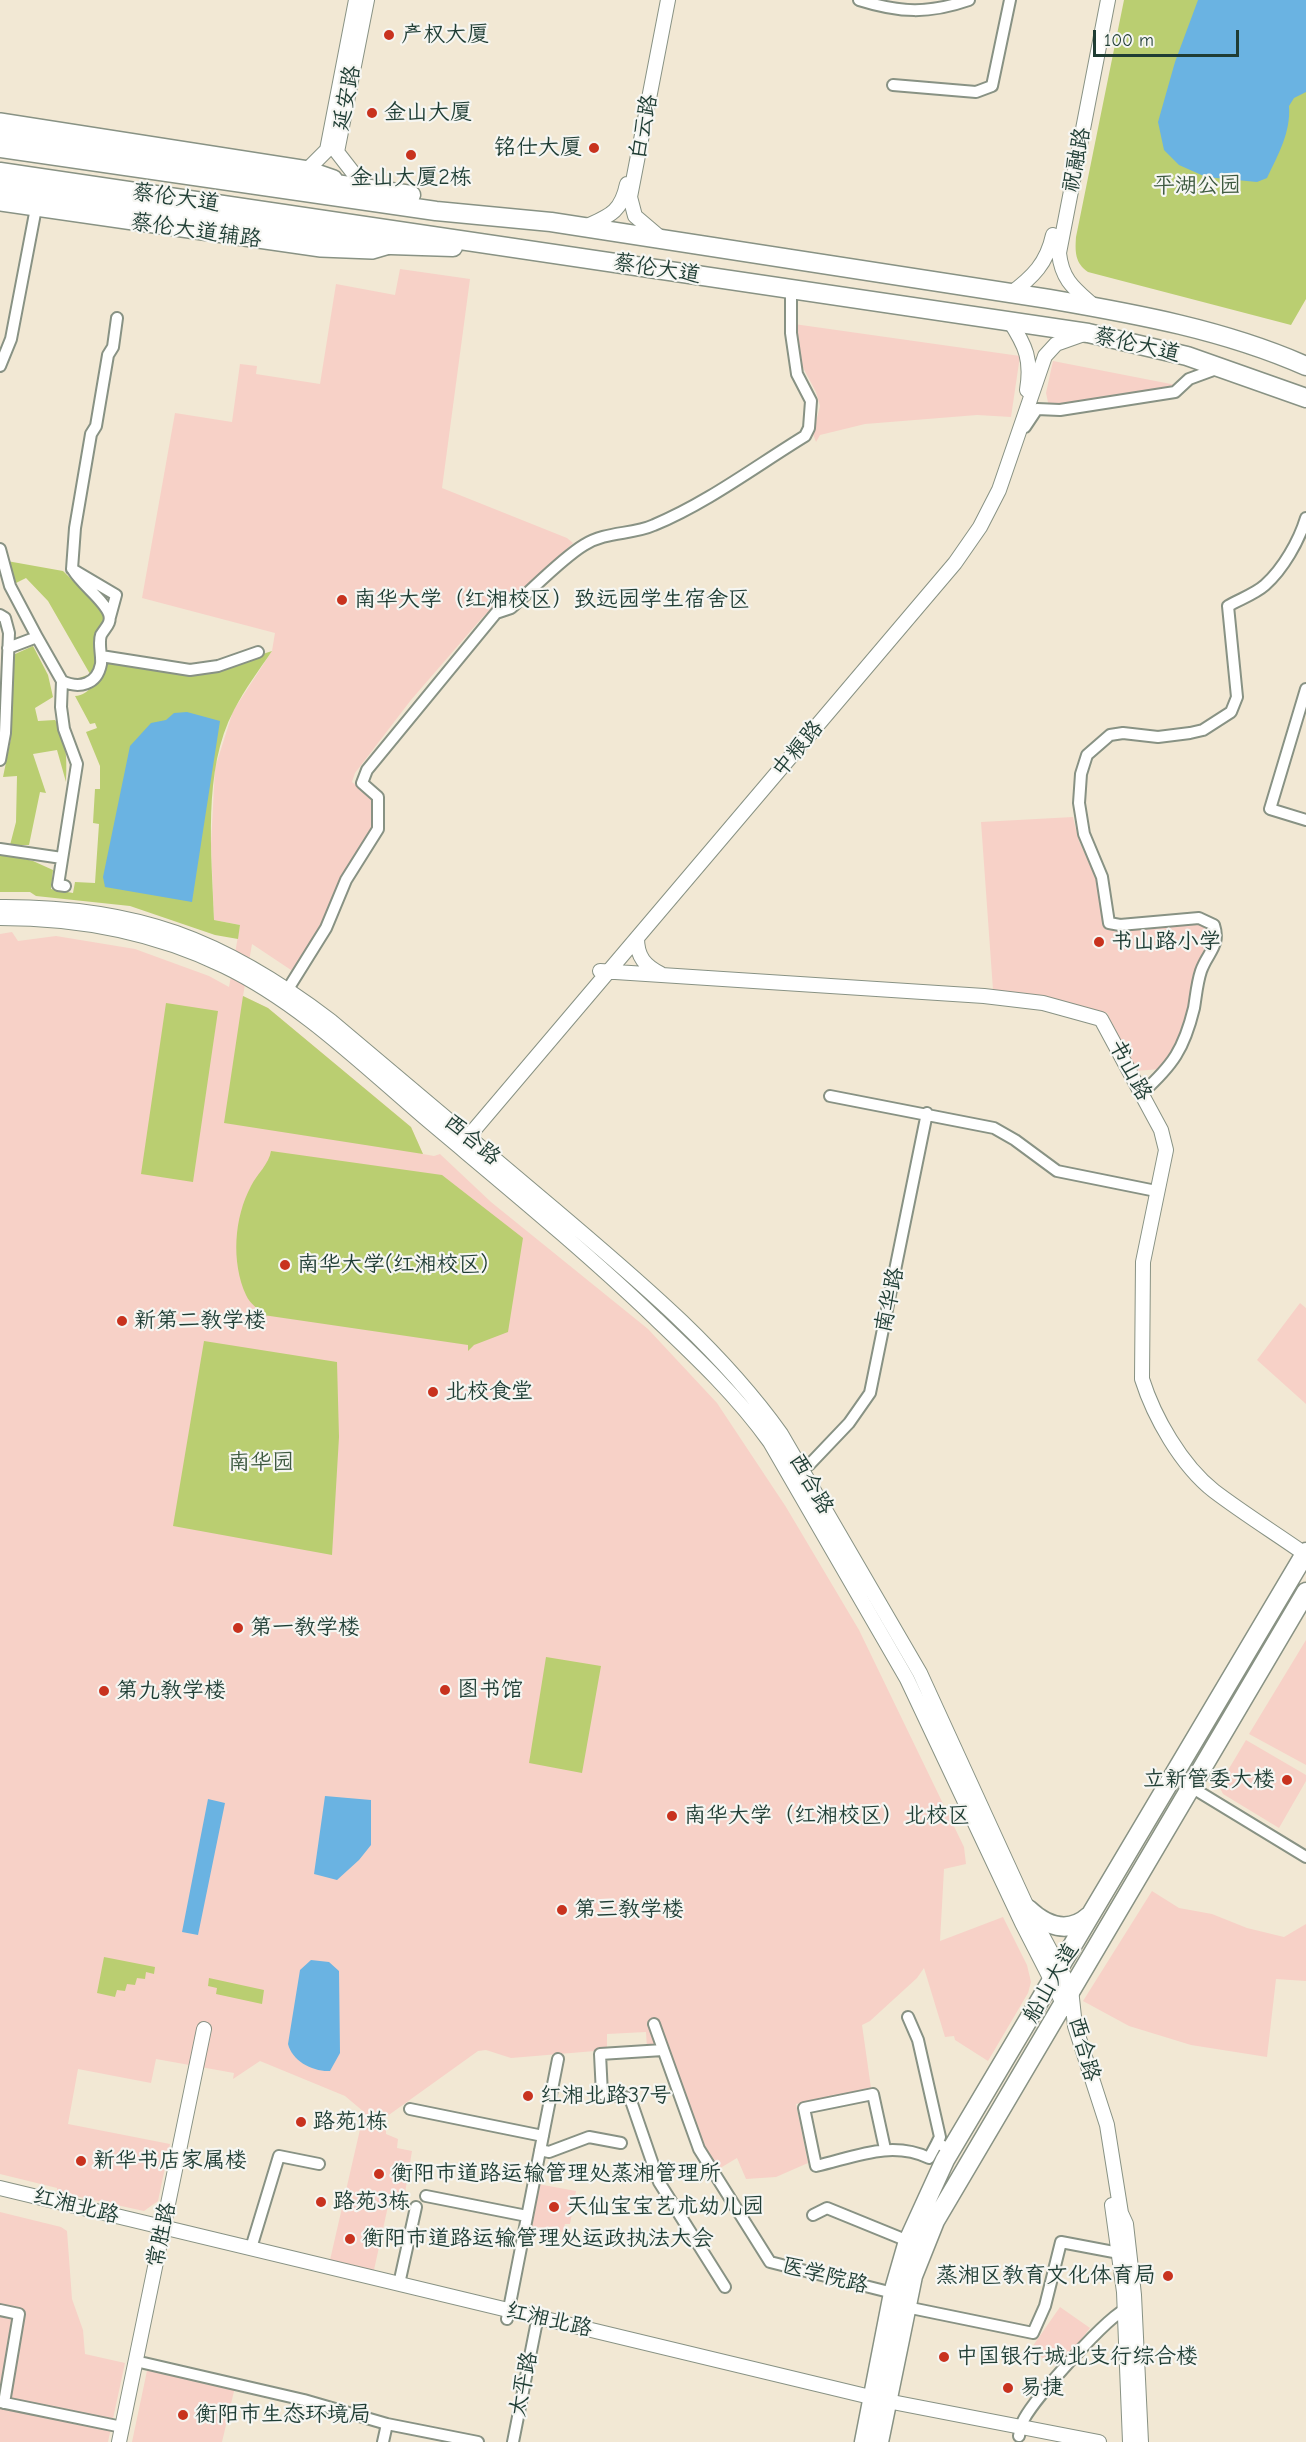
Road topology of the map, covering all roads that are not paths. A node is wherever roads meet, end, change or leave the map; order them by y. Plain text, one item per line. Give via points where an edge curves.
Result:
1 (357, 0) edge
2 (367, 0) edge
3 (666, 0) edge
4 (859, 0) edge
5 (969, 0) edge
6 (1010, 0) edge
7 (1102, 1) edge
8 (893, 85) dead end
9 (0, 121) edge
10 (0, 135) edge
11 (0, 148) edge
12 (308, 169) junction
13 (0, 172) edge
14 (365, 188) junction
15 (0, 189) edge
16 (0, 203) edge
17 (36, 208) junction
18 (551, 222) junction
19 (584, 228) junction
20 (664, 240) junction
21 (391, 245) junction
22 (510, 247) junction
23 (791, 289) junction
24 (1010, 294) junction
25 (1095, 307) junction
26 (117, 318) dead end
27 (1009, 320) junction
28 (1088, 333) junction
29 (5, 337) edge
30 (1305, 363) edge
31 (0, 366) edge
32 (1220, 368) junction
33 (1306, 398) edge
34 (1021, 432) junction
35 (1306, 518) edge
36 (0, 549) edge
37 (72, 569) junction
38 (0, 615) edge
39 (110, 617) junction
40 (37, 637) junction
41 (8, 648) junction
42 (258, 652) dead end
43 (101, 656) junction
44 (4, 680) edge
45 (62, 681) junction
46 (1306, 689) edge
47 (0, 760) edge
48 (1306, 820) edge
49 (0, 849) edge
50 (62, 858) junction
51 (65, 886) dead end
52 (0, 907) edge
53 (0, 918) edge
54 (637, 938) junction
55 (604, 971) junction
56 (663, 975) junction
57 (288, 988) junction
58 (1142, 1093) junction
59 (830, 1096) dead end
60 (927, 1113) junction
61 (461, 1139) junction
62 (1156, 1191) junction
63 (809, 1465) dead end
64 (1305, 1553) edge
65 (1306, 1592) edge
66 (1191, 1787) junction
67 (1306, 1857) edge
68 (1092, 1913) junction
69 (1025, 1916) junction
70 (1056, 1974) junction
71 (1067, 1994) junction
72 (908, 2017) dead end
73 (654, 2024) dead end
74 (1026, 2024) junction
75 (208, 2029) dead end
76 (663, 2050) junction
77 (558, 2059) dead end
78 (410, 2109) dead end
79 (543, 2136) junction
80 (621, 2143) dead end
81 (944, 2147) junction
82 (540, 2150) junction
83 (885, 2150) junction
84 (318, 2164) dead end
85 (0, 2188) edge
86 (0, 2196) edge
87 (426, 2196) dead end
88 (416, 2207) dead end
89 (813, 2215) dead end
90 (527, 2216) junction
91 (166, 2233) junction
92 (908, 2241) junction
93 (251, 2248) junction
94 (1123, 2257) junction
95 (399, 2284) junction
96 (724, 2288) dead end
97 (893, 2293) junction
98 (906, 2307) junction
99 (1130, 2308) junction
100 (0, 2310) edge
101 (508, 2315) junction
102 (536, 2326) junction
103 (144, 2362) junction
104 (2, 2402) edge
105 (879, 2404) junction
106 (387, 2424) junction
107 (122, 2427) junction
108 (1020, 2432) junction
109 (119, 2442) edge
110 (128, 2442) edge
111 (383, 2442) edge
112 (478, 2442) edge
113 (513, 2442) edge
114 (864, 2442) edge
115 (879, 2442) edge
116 (1049, 2442) edge
117 (1099, 2442) edge
118 (1130, 2442) edge
119 (1141, 2442) edge

1 - 12 main road, 延安路 via 327,150
2 - 14 main road, 延安路 via 337,152
3 - 19 main road, 白云路 via 625,196 616,212
3 - 20 main road, 白云路 via 630,197 635,216
4 - 5 street via 906,11 941,10
6 - 8 street via 992,86 976,92
7 - 24 main road, 祝融路 via 1050,251 1041,268
7 - 25 main road, 祝融路 via 1059,253 1061,270 1070,284
9 - 12 main road
10 - 14 highway
11 - 18 highway, 蔡伦大道 via 436,211
12 - 14 main road
13 - 22 highway, 蔡伦大道
14 - 18 highway via 476,205
15 - 21 highway
16 - 17 main road, 蔡伦大道辅路
17 - 21 main road, 蔡伦大道辅路 via 321,249 372,251
17 - 29 street
18 - 19 highway, 蔡伦大道
19 - 20 highway, 蔡伦大道
20 - 24 highway, 蔡伦大道
21 - 22 highway
22 - 23 highway, 蔡伦大道
23 - 27 highway, 蔡伦大道
23 - 57 street via 790,333 797,374 811,401 805,436 685,510 636,532 621,531 585,544 511,608 496,613 367,770 362,783 378,797 378,829 346,880 326,928
24 - 25 highway, 蔡伦大道
25 - 30 highway, 蔡伦大道 via 1250,344
26 - 37 street via 96,426 91,434
27 - 28 highway, 蔡伦大道
27 - 55 main road, 中粮路 via 1027,354 1030,369 1016,431 994,489 975,525 950,561
28 - 32 highway, 蔡伦大道 via 1158,348
28 - 34 main road, 中粮路 via 1056,344 1045,356
29 - 31 street
32 - 33 highway, 蔡伦大道
32 - 34 street via 1189,379 1174,392 1060,410 1037,409
34 - 54 main road, 中粮路 via 999,490 955,563
35 - 58 street via 1278,571 1263,586 1228,606 1237,697 1231,712 1191,733 1110,735 1087,755 1081,774 1079,803 1084,834 1102,877 1109,923 1199,918 1214,925 1217,935 1200,973 1185,1039 1170,1067
36 - 40 street via 10,586
37 - 39 street
37 - 39 street via 116,595
38 - 41 street via 7,625
39 - 43 street via 101,637
40 - 41 street
40 - 45 street
41 - 44 street
42 - 43 street via 218,666 190,670
43 - 45 street via 101,665 88,684 69,685
44 - 47 street via 5,734
45 - 50 street via 64,729 77,764
46 - 48 street via 1270,809
49 - 50 street
50 - 51 street via 58,885
52 - 57 main road, 西合路 via 73,909 159,927 230,954
53 - 61 main road, 西合路 via 112,928 154,938 224,966 271,993
54 - 55 main road, 中粮路
54 - 56 main road via 641,959
55 - 56 main road, 书山路
55 - 61 main road, 中粮路
56 - 58 main road, 书山路 via 1043,1002 1101,1019
57 - 61 main road, 西合路
58 - 62 main road, 书山路 via 1166,1150
59 - 60 street
60 - 62 street via 994,1128 1057,1172
60 - 63 street, 南华路 via 870,1393 849,1423
61 - 69 main road, 西合路 via 642,1286 712,1352 760,1405 781,1434 920,1673
62 - 64 main road, 书山路 via 1143,1262 1142,1378 1146,1391 1183,1456 1212,1489
64 - 68 highway, 船山大道
65 - 66 highway, 船山大道
66 - 67 street
66 - 71 highway, 船山大道
68 - 69 highway via 1075,1926 1058,1927
68 - 70 highway, 船山大道
69 - 70 main road, 西合路
69 - 74 main road via 1041,1975 1039,1992
70 - 71 main road, 西合路
70 - 74 highway, 船山大道
71 - 94 main road, 西合路 via 1099,2126
71 - 98 highway, 船山大道 via 935,2221 923,2246
72 - 81 street via 918,2040
73 - 76 street, 医学院路
74 - 81 highway, 船山大道
75 - 91 main road, 常胜路
76 - 96 street via 600,2054 602,2094 630,2098 659,2182
76 - 97 street, 医学院路 via 699,2148 770,2262
77 - 79 street
78 - 79 street
79 - 82 street
80 - 82 street via 590,2137 549,2152
81 - 83 street via 929,2158 905,2149
81 - 92 highway, 船山大道
82 - 90 street
83 - 83 street via 873,2094 804,2108 816,2166
84 - 93 street via 279,2156
85 - 91 main road, 红湘北路
86 - 91 main road, 红湘北路
87 - 90 street
88 - 95 street
89 - 92 street via 827,2208
90 - 101 street
91 - 93 main road, 红湘北路
91 - 101 main road, 红湘北路
91 - 103 main road, 常胜路
91 - 107 main road, 常胜路
92 - 97 highway, 船山大道
93 - 95 main road, 红湘北路
94 - 98 street via 1061,2242 1046,2307 1033,2333
94 - 99 main road, 西合路
95 - 101 main road, 红湘北路
97 - 105 highway, 船山大道
98 - 105 highway, 船山大道
99 - 108 street via 1112,2318 1058,2375 1023,2420
99 - 118 main road, 西合路
99 - 119 main road, 西合路
100 - 104 street via 19,2314
101 - 102 main road, 红湘北路
101 - 105 main road, 红湘北路
102 - 105 main road, 红湘北路
102 - 113 street, 太平路
103 - 106 street
103 - 110 main road, 常胜路
104 - 107 street
105 - 108 main road, 红湘北路
105 - 114 highway, 船山大道
105 - 115 highway, 船山大道
106 - 111 street
106 - 112 street
107 - 109 main road, 常胜路
108 - 116 main road, 红湘北路
108 - 117 main road, 红湘北路

